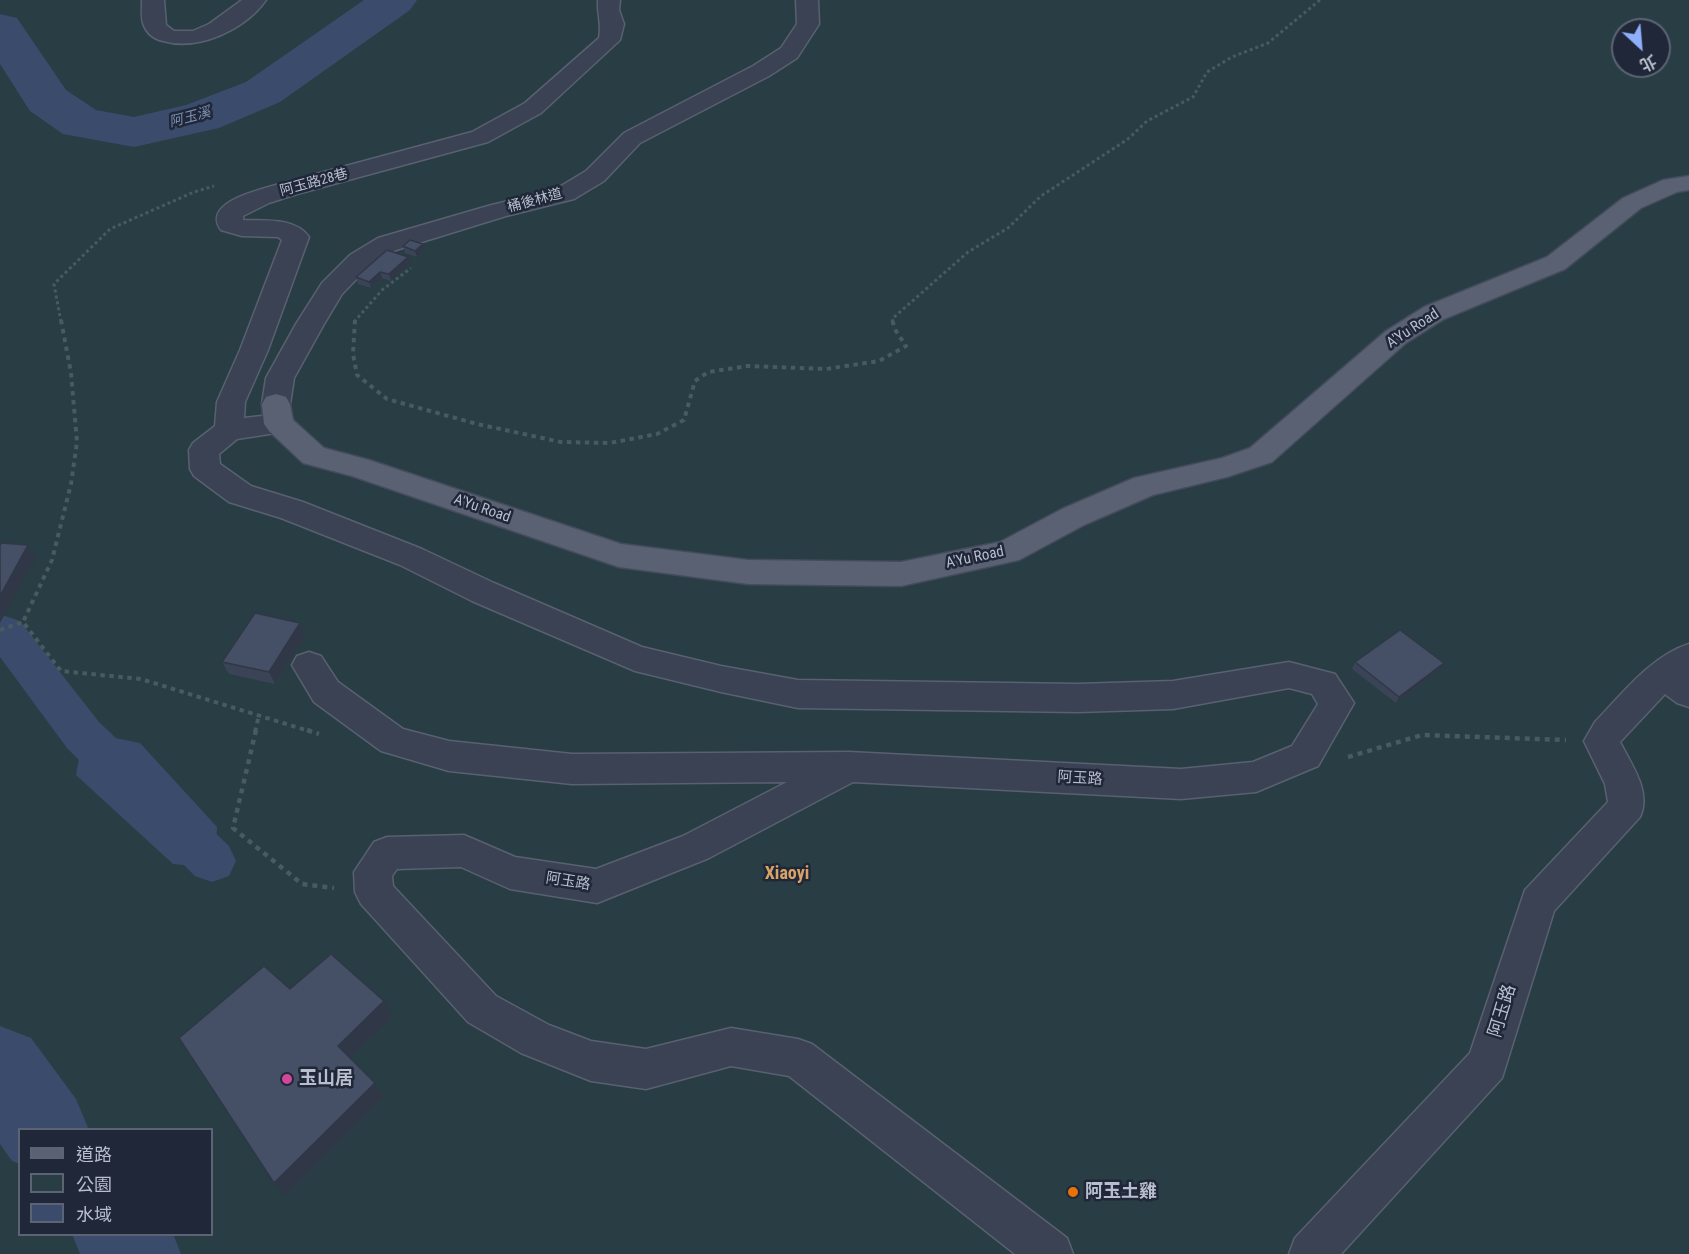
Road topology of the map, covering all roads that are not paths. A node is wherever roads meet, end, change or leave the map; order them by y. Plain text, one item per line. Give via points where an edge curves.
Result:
1 (153, 0) edge
2 (255, 0) edge
3 (609, 0) edge
4 (807, 0) edge
5 (1689, 183) edge
6 (278, 414) junction
7 (229, 430) junction
8 (309, 665) dead end
9 (1680, 675) edge
10 (849, 767) junction
11 (1050, 1254) edge
12 (1311, 1254) edge

1 - 2 street via 154,25 163,34 178,38 198,37 223,26
3 - 7 street, 阿玉路28巷 via 613,24 609,40 533,108 480,137 288,189 230,212 230,225 284,230 296,237 231,402
4 - 6 street, 桶後林道 via 808,24 789,53 632,138 595,176 565,194 387,244 359,261 332,289 280,378
5 - 6 main road, A'Yu Road via 1672,185 1632,203 1556,263 1434,314 1396,337 1260,455 1145,486 1008,552 901,574 748,572 620,555 358,467 314,456
6 - 7 street
7 - 10 street, 阿玉路 via 204,450 205,469 240,494 411,557 635,658 798,694 1078,698 1173,695 1289,675 1323,684 1337,703 1305,756 1256,777 1181,784
8 - 10 street via 326,692 393,741 448,756 572,769
9 - 12 street, 阿玉路 via 1607,732 1602,741 1623,784 1627,806 1538,902 1487,1064
10 - 11 street, 阿玉路 via 696,847 597,886 510,873 464,851 387,853 373,872 374,892 482,1009 535,1040 591,1061 646,1069 731,1047 798,1058

